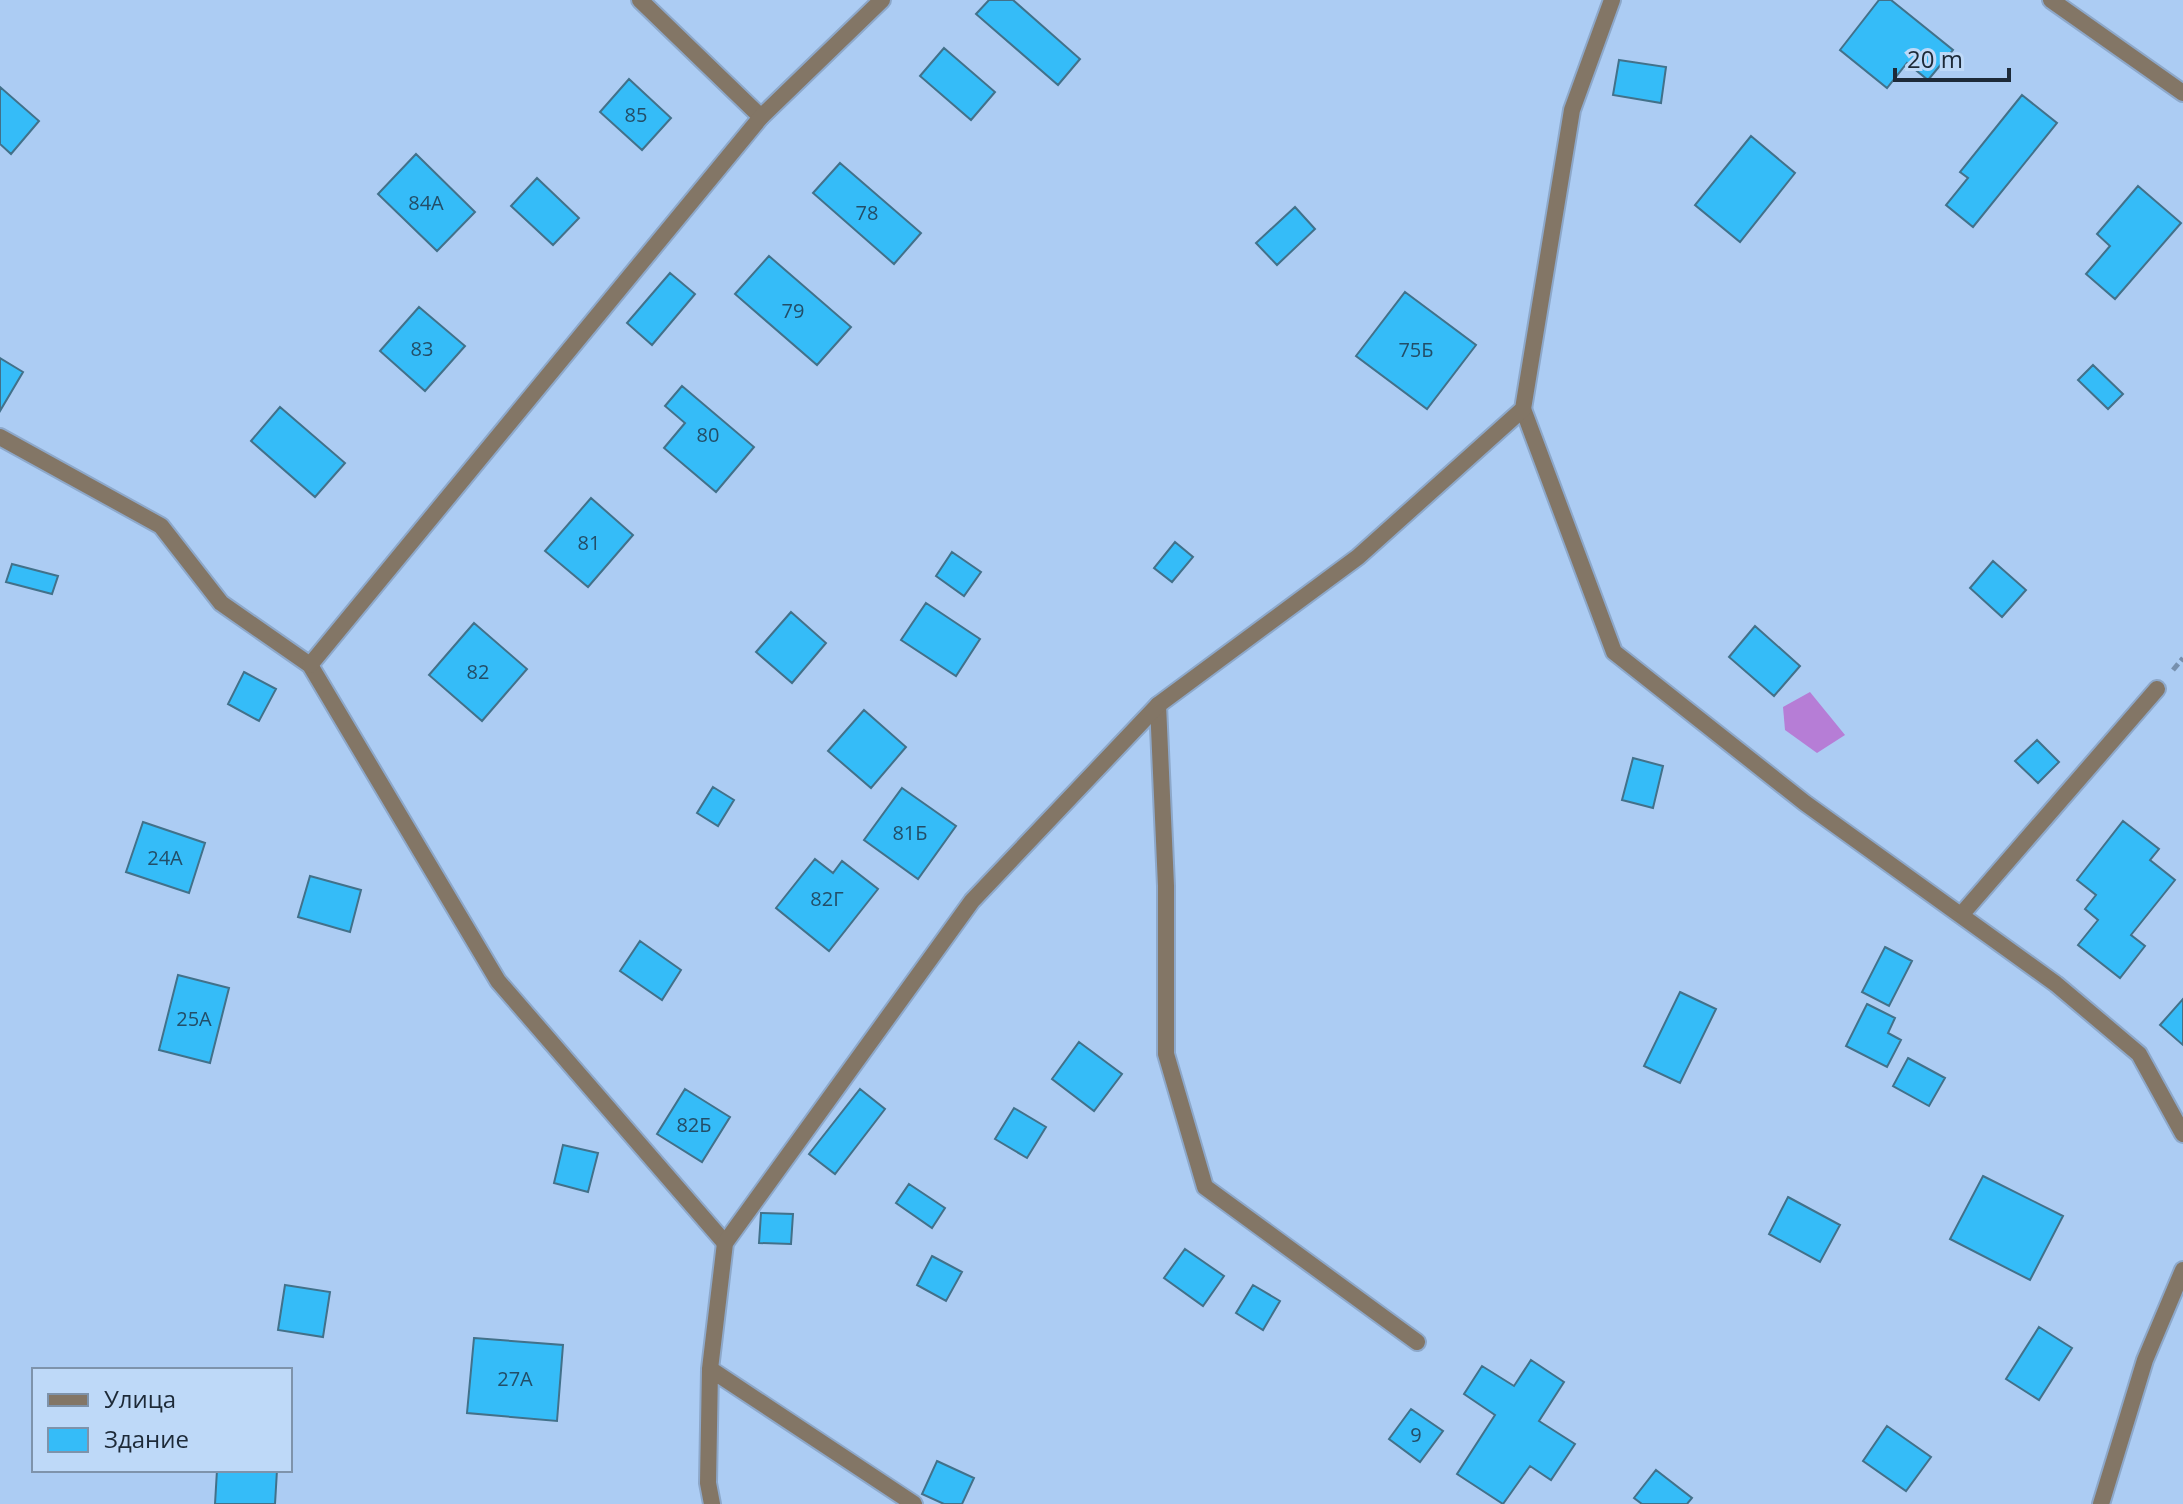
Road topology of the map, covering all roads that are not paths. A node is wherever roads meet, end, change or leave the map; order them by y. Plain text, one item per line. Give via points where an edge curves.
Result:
1 (640, 0) edge
2 (882, 0) edge
3 (1612, 0) edge
4 (2051, 0) edge
5 (2183, 93) edge
6 (761, 117) junction
7 (1523, 409) junction
8 (0, 437) edge
9 (310, 665) junction
10 (2157, 689) dead end
11 (1158, 705) junction
12 (1961, 915) junction
13 (2183, 1134) edge
14 (725, 1243) junction
15 (2183, 1270) edge
16 (1417, 1342) dead end
17 (710, 1369) junction
18 (712, 1504) edge
19 (914, 1504) edge
20 (2101, 1504) edge

1 - 6 street
2 - 6 street
3 - 7 street via 1572,110
4 - 5 street
6 - 9 street
7 - 11 street via 1358,557
7 - 12 street via 1614,652 1805,803
8 - 9 street via 161,526 221,603
9 - 14 street via 498,981
10 - 12 street
11 - 14 street via 972,901
11 - 16 street via 1166,1054 1205,1187
12 - 13 street via 2056,984 2139,1054
14 - 17 street
15 - 20 street via 2145,1360
17 - 18 street
17 - 19 street

